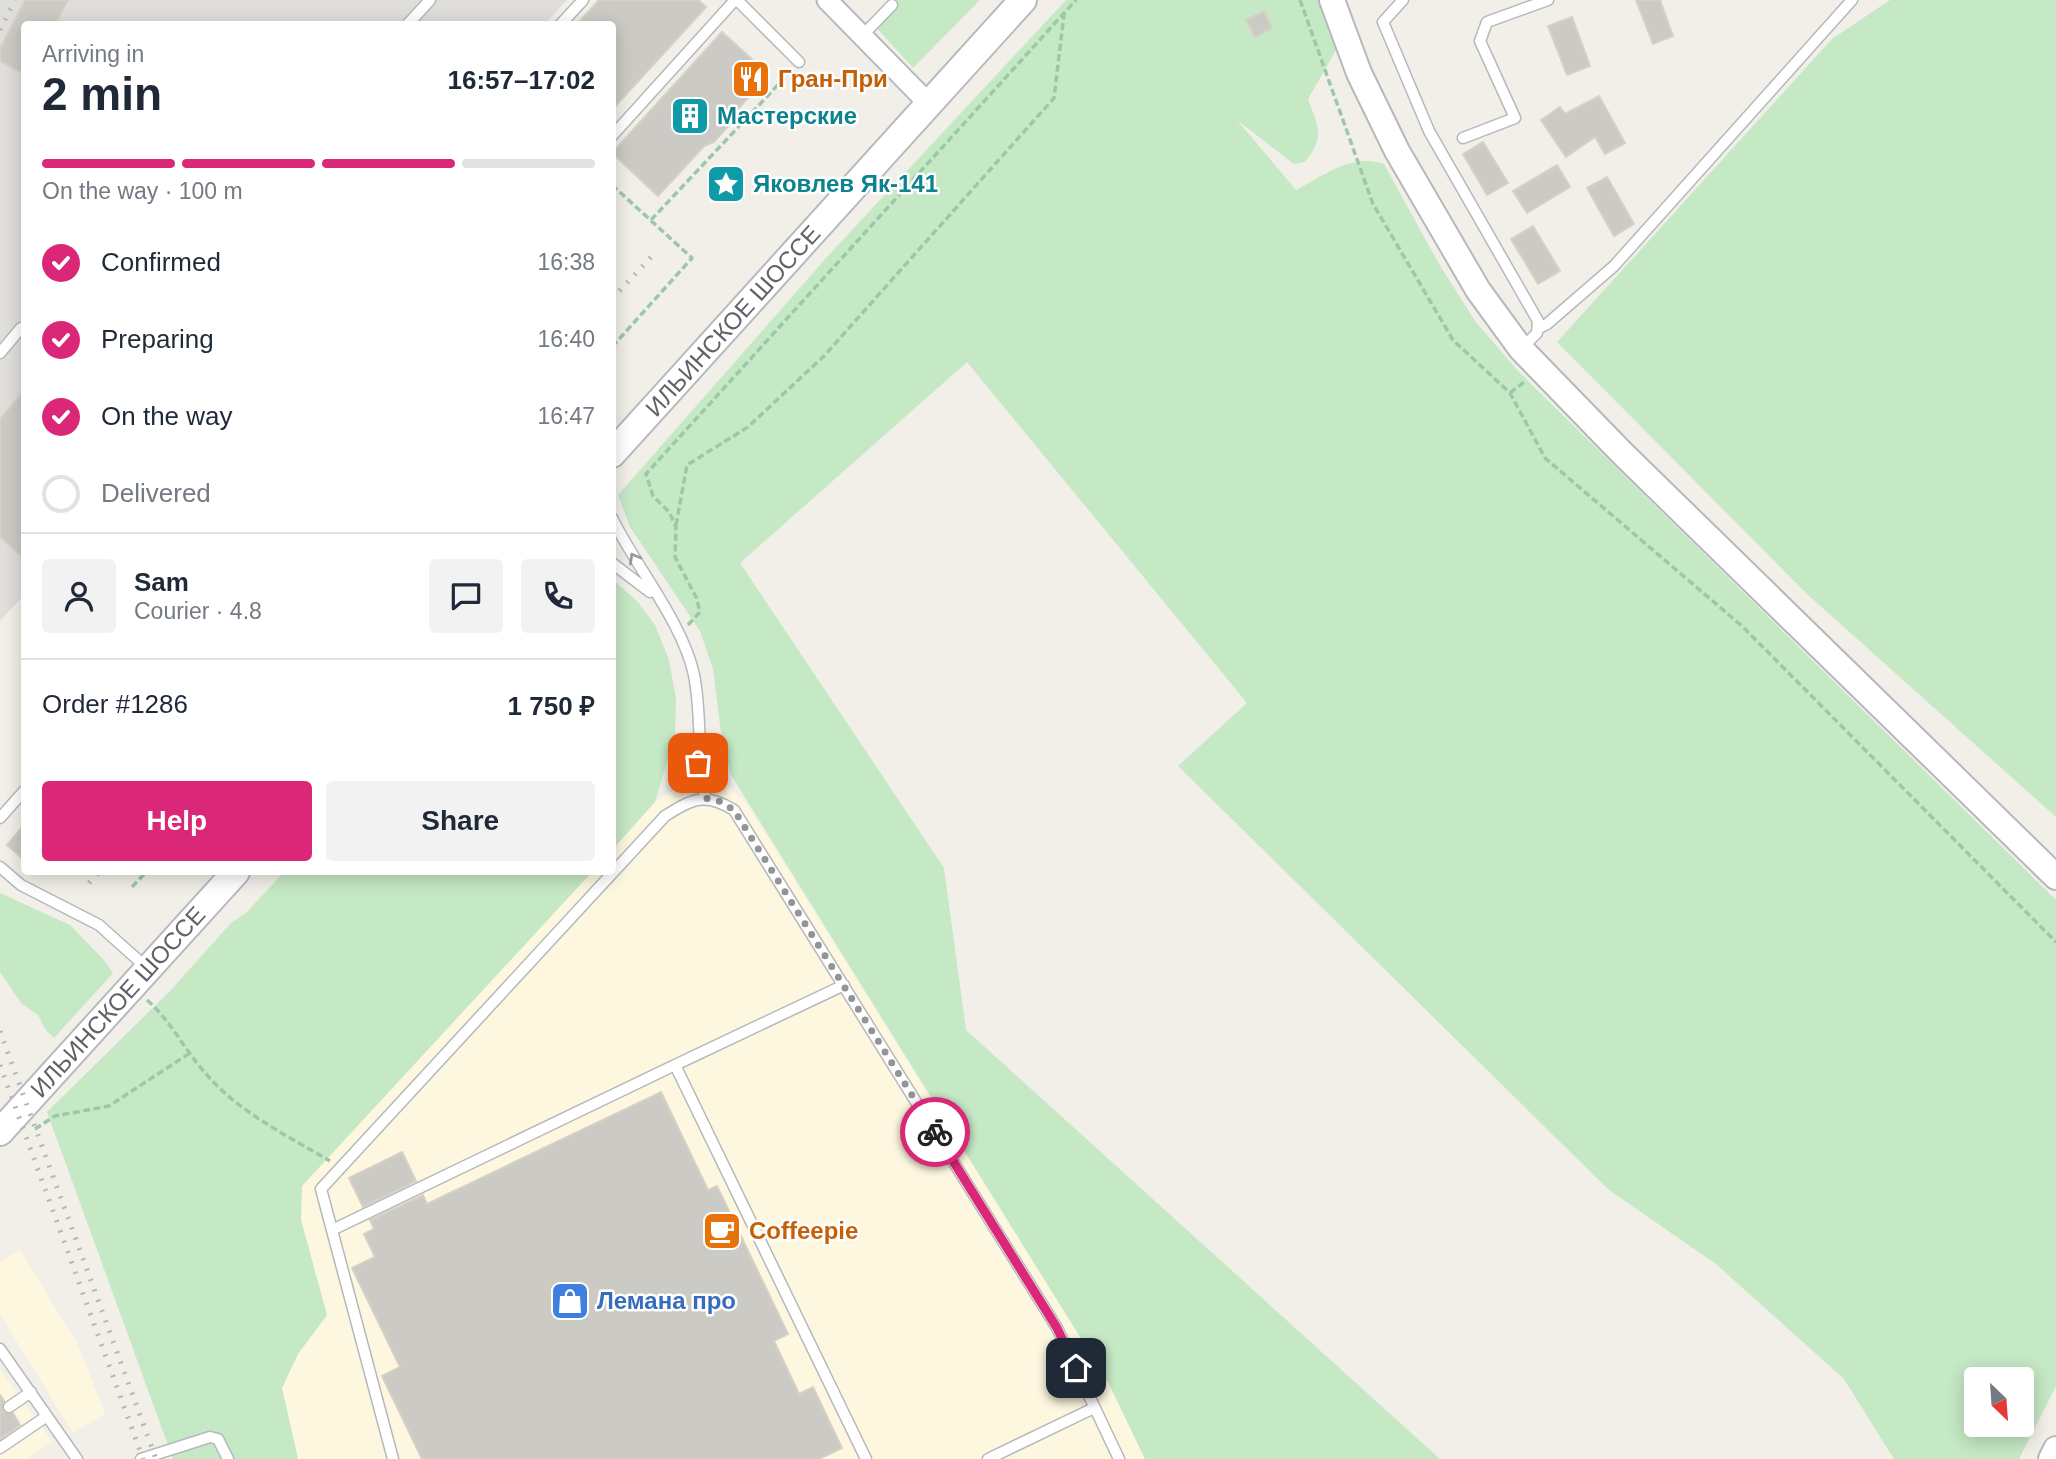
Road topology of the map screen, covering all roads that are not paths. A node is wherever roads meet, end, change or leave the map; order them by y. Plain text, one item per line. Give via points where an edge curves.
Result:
1 (430, 0) edge
2 (583, 0) edge
3 (736, 0) edge
4 (827, 0) edge
5 (1023, 0) edge
6 (1332, 0) edge
7 (1403, 0) edge
8 (1548, 0) edge
9 (1852, 0) edge
10 (892, 5) dead end
11 (411, 21) edge
12 (564, 21) edge
13 (862, 36) junction
14 (799, 62) road end
15 (929, 104) junction
16 (616, 132) edge
17 (1463, 138) dead end
18 (21, 328) dead end
19 (1539, 328) junction
20 (1521, 349) junction
21 (0, 353) edge
22 (616, 454) edge
23 (616, 525) edge
24 (616, 565) edge
25 (656, 597) junction
26 (21, 794) edge
27 (705, 798) junction
28 (0, 818) edge
29 (0, 867) edge
30 (616, 869) edge
31 (233, 875) edge
32 (611, 875) edge
33 (2056, 877) edge
34 (140, 978) junction
35 (844, 985) junction
36 (675, 1065) junction
37 (12, 1134) edge
38 (332, 1230) junction
39 (0, 1350) edge
40 (31, 1392) junction
41 (9, 1408) dead end
42 (1094, 1408) junction
43 (47, 1416) junction
44 (0, 1448) edge
45 (2056, 1449) edge
46 (77, 1459) edge
47 (141, 1459) edge
48 (228, 1459) edge
49 (393, 1459) edge
50 (866, 1459) edge
51 (988, 1459) edge
52 (1119, 1459) edge
53 (2051, 1459) edge

1 - 11 lane
2 - 12 lane
3 - 14 lane
3 - 16 lane
4 - 13 street
5 - 15 main road, ИЛЬИНСКОЕ ШОССЕ
6 - 20 street via 1359,73 1397,151 1478,290
7 - 19 lane via 1383,22 1429,131
8 - 17 lane via 1488,22 1480,40 1515,118
9 - 19 lane via 1614,266
10 - 13 lane
13 - 15 street
15 - 22 main road, ИЛЬИНСКОЕ ШОССЕ
18 - 21 lane
19 - 20 lane
20 - 33 street
25 -> 23 lane
24 - 25 lane
25 - 27 lane via 694,674 698,763
26 - 28 lane
27 - 30 lane via 665,816
27 - 35 lane via 734,810
29 - 34 lane via 21,885 99,925
31 - 34 main road, ИЛЬИНСКОЕ ШОССЕ
32 - 38 lane via 321,1189
34 - 37 main road, ИЛЬИНСКОЕ ШОССЕ
35 - 36 lane
35 - 42 lane via 1057,1328
36 - 38 lane
36 - 50 lane
38 - 49 lane
39 - 40 lane
40 - 41 lane
40 - 43 lane
42 - 51 lane
42 - 52 lane
43 - 44 lane
43 - 46 lane
45 - 53 street
47 - 48 lane via 210,1437 218,1439

